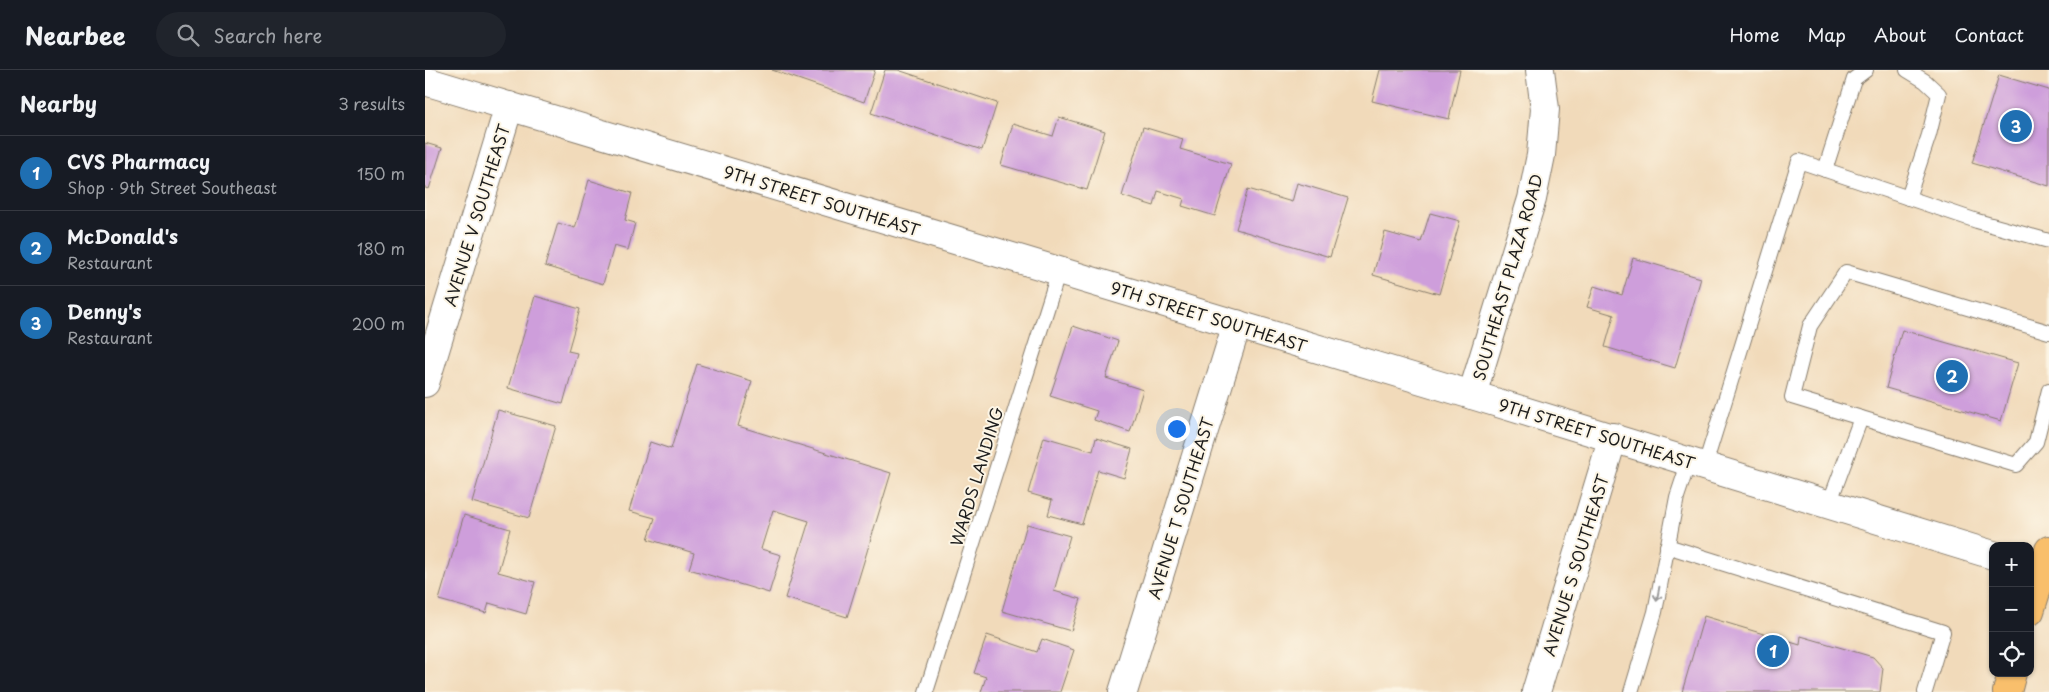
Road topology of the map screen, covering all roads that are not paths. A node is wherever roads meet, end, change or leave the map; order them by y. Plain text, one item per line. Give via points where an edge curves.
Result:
1 (1540, 70) edge
2 (1866, 70) edge
3 (1907, 70) edge
4 (425, 81) edge
5 (509, 106) junction
6 (1825, 170) junction
7 (1908, 198) junction
8 (2049, 240) edge
9 (1059, 270) junction
10 (1237, 324) junction
11 (2049, 332) edge
12 (425, 383) edge
13 (2049, 390) edge
14 (1472, 395) junction
15 (1861, 418) junction
16 (1613, 437) junction
17 (1697, 463) junction
18 (1829, 504) junction
19 (1667, 546) junction
20 (1989, 554) edge
21 (2043, 565) edge
22 (2034, 597) edge
23 (2011, 677) edge
24 (926, 692) edge
25 (1123, 692) edge
26 (1536, 692) edge
27 (1631, 692) edge
28 (1925, 692) edge
29 (2007, 692) edge

1 - 14 street, SOUTHEAST PLAZA ROAD via 1545,109 1541,155 1532,199
2 - 6 lane via 1854,79
3 - 7 lane via 1939,94
4 - 5 street, 9TH STREET SOUTHEAST
5 - 9 street, 9TH STREET SOUTHEAST
5 - 12 street, AVENUE V SOUTHEAST
6 - 7 lane
6 - 17 lane via 1799,161
7 - 8 lane
9 - 10 street, 9TH STREET SOUTHEAST
9 - 24 lane, WARDS LANDING
10 - 14 street, 9TH STREET SOUTHEAST
10 - 25 street, AVENUE T SOUTHEAST
11 - 15 lane via 1846,272 1810,326 1792,397
13 - 15 lane via 2035,442 2016,465
14 - 16 street, 9TH STREET SOUTHEAST
15 - 18 lane
16 - 17 street, 9TH STREET SOUTHEAST
16 - 26 street, AVENUE S SOUTHEAST
17 - 18 street, 9TH STREET SOUTHEAST
17 - 19 lane via 1677,497
18 - 20 street, 9TH STREET SOUTHEAST
19 -> 27 lane via 1655,612
19 - 28 lane via 1943,632
21 - 22 main road
23 - 29 main road

